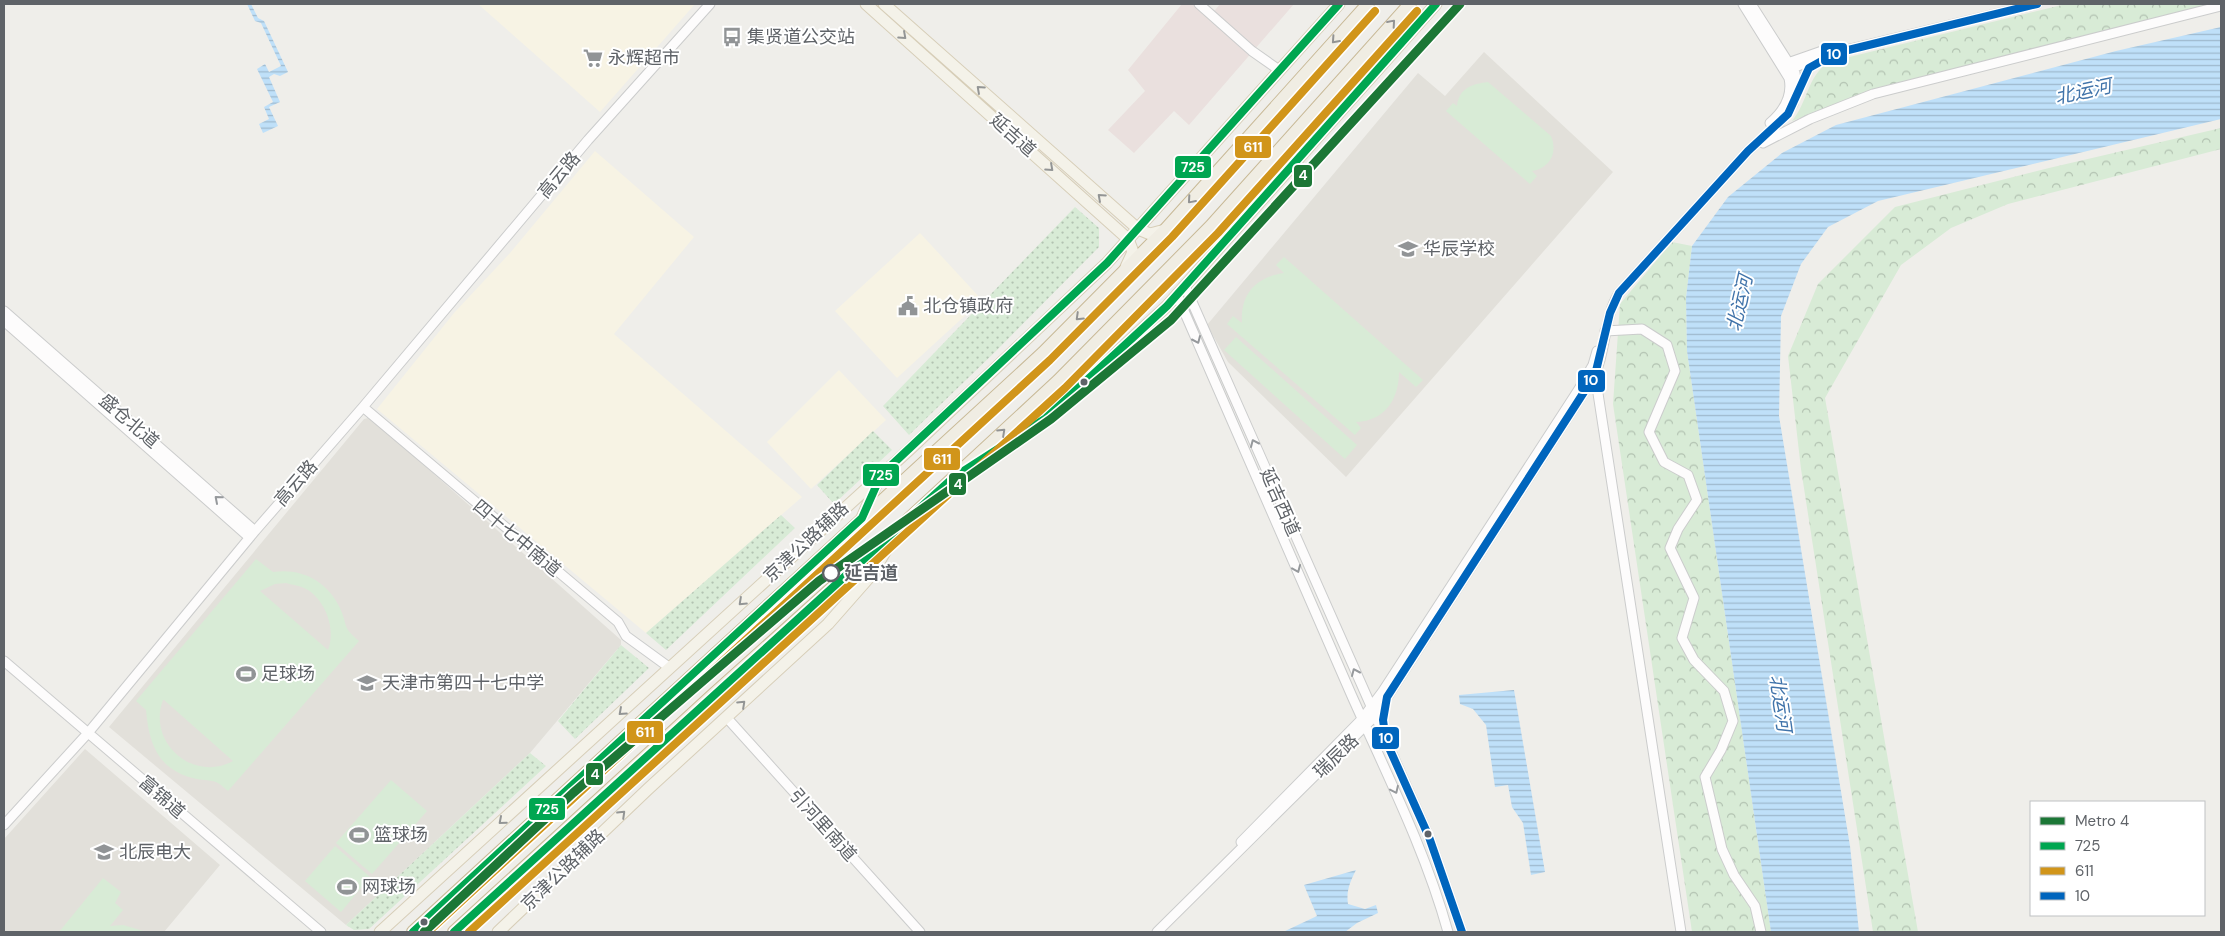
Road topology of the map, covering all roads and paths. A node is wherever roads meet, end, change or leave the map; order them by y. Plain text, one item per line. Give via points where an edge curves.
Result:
1 (710, 4) edge
2 (866, 4) edge
3 (884, 4) edge
4 (1199, 4) edge
5 (1339, 4) edge
6 (1368, 4) edge
7 (1410, 4) edge
8 (1436, 4) edge
9 (1743, 4) edge
10 (1751, 4) edge
11 (2020, 4) edge
12 (2037, 4) edge
13 (2221, 6) edge
14 (1836, 53) junction
15 (1791, 67) junction
16 (1279, 70) junction
17 (1796, 96) junction
18 (1748, 151) junction
19 (1735, 158) junction
20 (1138, 229) junction
21 (1165, 230) junction
22 (1128, 239) junction
23 (1120, 276) junction
24 (1181, 291) junction
25 (4, 312) edge
26 (4, 321) edge
27 (1605, 331) junction
28 (1593, 365) junction
29 (1595, 375) junction
30 (363, 407) junction
31 (881, 474) junction
32 (954, 477) junction
33 (862, 518) junction
34 (898, 529) junction
35 (252, 534) junction
36 (4, 661) edge
37 (670, 668) junction
38 (1385, 694) junction
39 (1371, 707) junction
40 (1375, 716) junction
41 (728, 718) junction
42 (1364, 723) junction
43 (88, 733) junction
44 (1386, 741) junction
45 (1374, 746) junction
46 (4, 825) edge
47 (321, 932) edge
48 (380, 932) edge
49 (413, 932) edge
50 (454, 932) edge
51 (498, 932) edge
52 (920, 932) edge
53 (1151, 932) edge
54 (1157, 932) edge
55 (1448, 932) edge
56 (1462, 932) edge
57 (1681, 932) edge
58 (1761, 932) edge

1 - 30 street, 高云路 via 588,140
2 -> 22 main road, 延吉道
20 -> 3 main road, 延吉道
4 - 16 street via 1252,51
5 - 16 main road, 京津公路辅路
6 -> 21 highway
32 -> 7 highway via 1058,381 1211,226
8 - 24 main road
9 - 15 street
10 - 15 street
11 - 15 street via 1812,52
12 - 14 street
13 - 18 street via 1874,94 1788,129
14 - 15 street
14 - 17 street, 瑞辰路 via 1809,68
15 - 17 street via 1798,86
15 - 19 street, 瑞辰路 via 1787,103
16 - 20 main road, 京津公路辅路
17 - 18 street, 瑞辰路 via 1788,114
18 - 19 street
18 - 27 street, 瑞辰路 via 1625,285 1611,307
19 - 28 street, 瑞辰路 via 1614,292 1604,313
20 - 21 main road via 1150,234
20 - 22 main road, 京津公路辅路
21 - 23 highway
22 - 23 main road via 1133,252
22 - 31 main road, 京津公路辅路 via 1100,270
23 -> 33 highway via 971,420
24 - 32 main road via 1046,418
39 -> 24 street, 延吉西道
24 -> 42 street, 延吉西道
35 -> 25 street, 盛仓北道
26 - 35 street, 盛仓北道
27 - 29 street, 瑞辰路 via 1602,356
27 - 58 street via 1642,329 1666,345 1675,371 1649,432 1664,462 1688,475 1697,500 1670,548 1694,598 1682,638 1694,660 1724,691 1733,721 1705,778 1722,849 1734,875 1755,906
28 - 29 street
28 - 38 street, 瑞辰路
29 - 38 street, 瑞辰路
29 - 57 street
30 - 35 street, 高云路
30 - 37 street, 四十七中南道 via 618,622 626,636
31 - 33 main road
31 -> 37 main road, 京津公路辅路
32 - 34 highway
33 - 49 highway
41 -> 34 main road, 京津公路辅路 via 859,591
34 - 50 highway
35 - 43 street, 高云路
36 - 43 street, 富锦道
37 -> 48 main road, 京津公路辅路
38 - 39 street, 瑞辰路
38 - 40 street, 瑞辰路
38 - 44 street via 1383,720
39 - 40 street, 延吉西道
39 - 42 street, 瑞辰路
40 - 42 street, 瑞辰路
40 - 44 street, 延吉西道
40 - 45 street
51 -> 41 main road, 京津公路辅路 via 648,789
41 - 52 street, 引河里南道
42 - 45 street, 延吉西道
42 - 53 street, 瑞辰路
42 - 54 street, 瑞辰路
43 - 46 street, 高云路
43 - 47 street, 富锦道
44 - 56 street, 延吉西道 via 1429,837
45 -> 55 street, 延吉西道 via 1417,838

